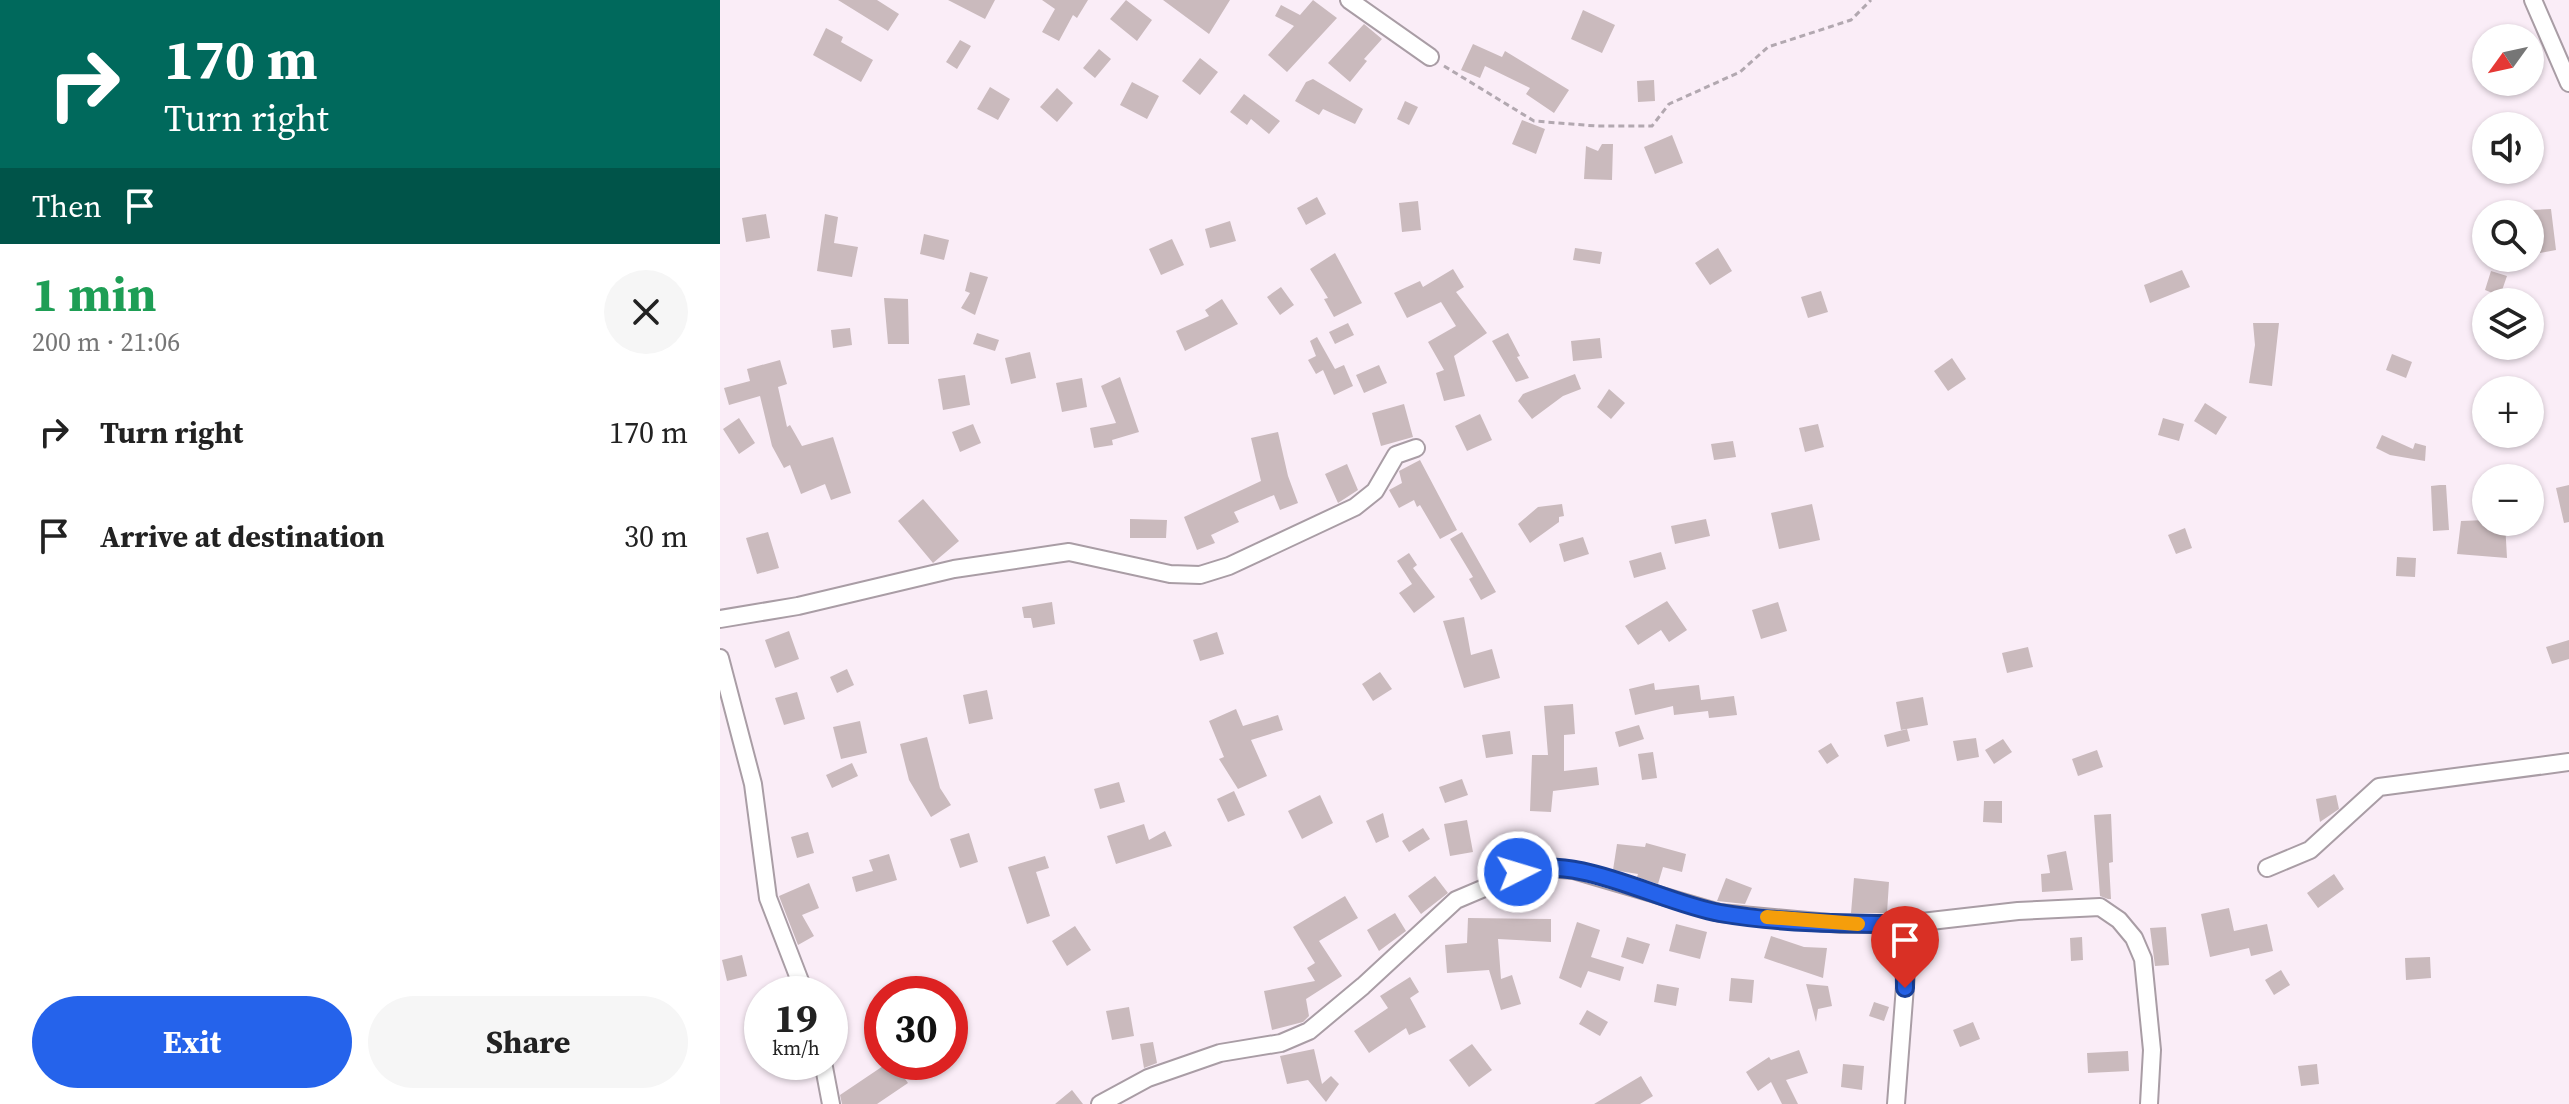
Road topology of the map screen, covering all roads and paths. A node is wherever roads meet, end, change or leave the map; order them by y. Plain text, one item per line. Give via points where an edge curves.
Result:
1 (1349, 0) edge
2 (1871, 0) edge
3 (2533, 0) edge
4 (1430, 57) joint
5 (2569, 83) edge
6 (1416, 448) dead end
7 (720, 619) edge
8 (720, 658) edge
9 (726, 717) edge
10 (2569, 762) edge
11 (2267, 868) dead end
12 (1904, 924) junction
13 (798, 976) edge
14 (826, 1080) edge
15 (831, 1104) edge
16 (1100, 1104) edge
17 (1896, 1104) edge
18 (2149, 1104) edge

1 - 4 street
2 - 4 path via 1851,20 1768,47 1740,72 1669,104 1652,126 1534,121
3 - 5 street
6 - 7 street via 1396,455 1375,491 1355,507 1200,575 1170,574 1069,552 954,569
8 - 9 street
9 - 13 street via 753,784 768,898
10 - 11 street via 2379,787 2310,850
12 - 16 street via 1720,913 1573,870 1534,867 1456,900 1309,1031 1148,1078
12 - 17 street via 1907,960
12 - 18 street via 2077,906 2100,907 2119,920 2143,959 2152,1050
14 - 15 street

